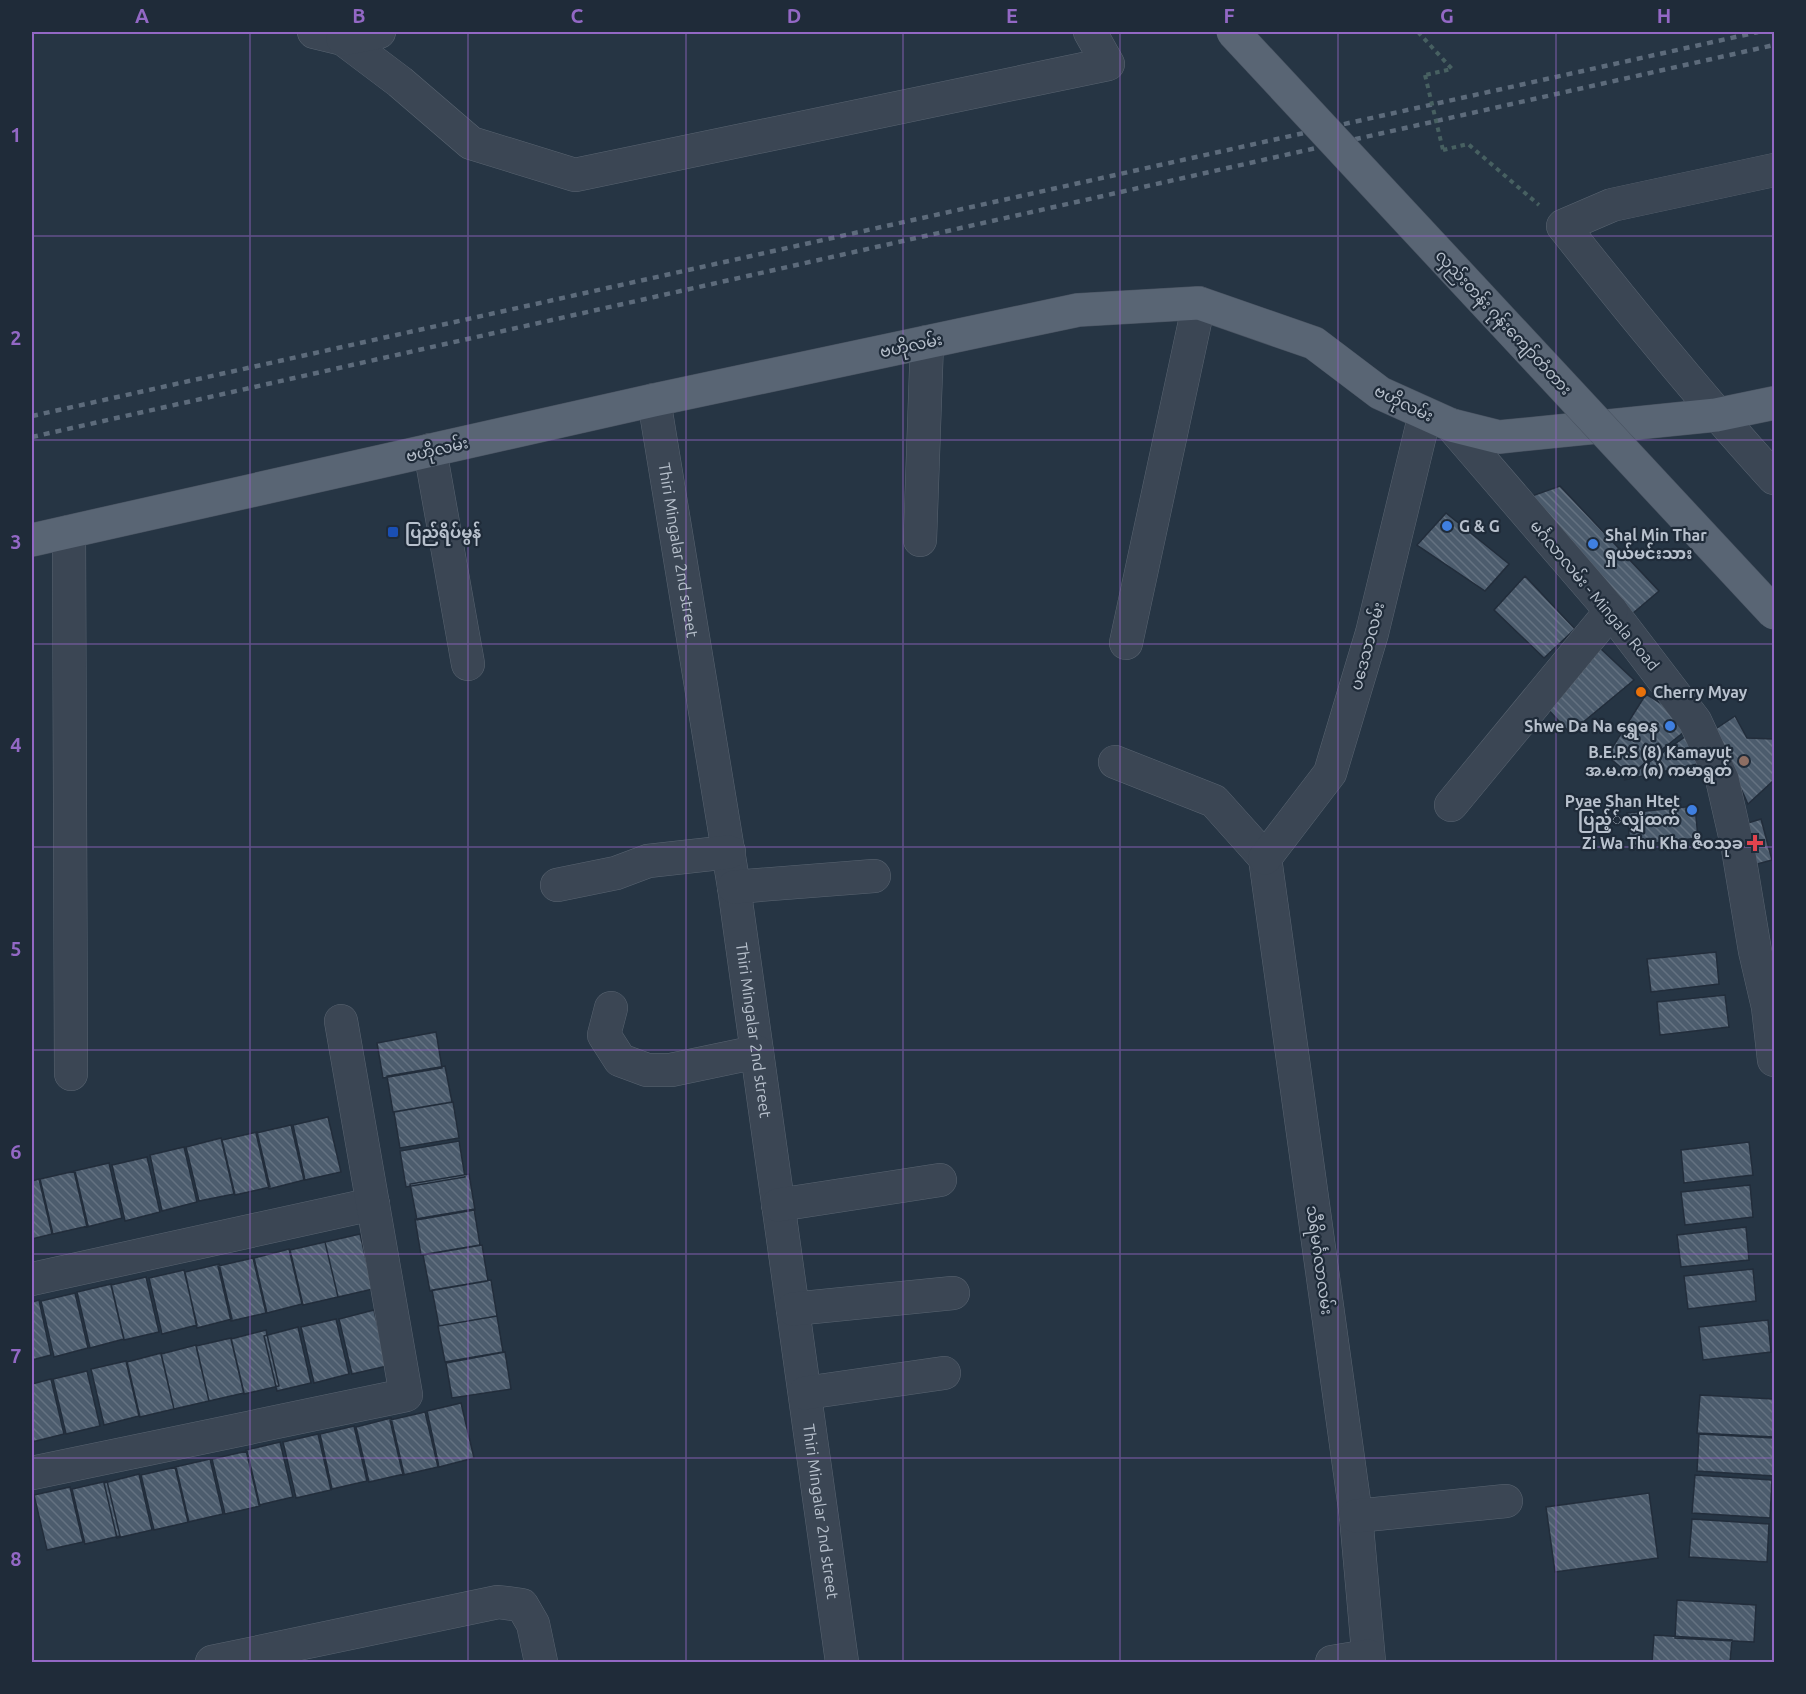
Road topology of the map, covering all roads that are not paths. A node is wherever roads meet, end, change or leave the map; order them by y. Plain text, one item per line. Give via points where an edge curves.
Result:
1 (379, 32) edge
2 (1090, 32) edge
3 (1233, 32) edge
4 (328, 35) edge
5 (1774, 170) edge
6 (1199, 303) junction
7 (927, 342) junction
8 (654, 400) junction
9 (1774, 403) edge
10 (1716, 414) junction
11 (1438, 419) junction
12 (430, 450) junction
13 (1774, 478) edge
14 (69, 532) junction
15 (32, 540) edge
16 (920, 540) dead end
17 (1611, 611) junction
18 (1774, 613) edge
19 (1126, 643) dead end
20 (468, 664) dead end
21 (1115, 762) dead end
22 (1450, 805) dead end
23 (729, 852) junction
24 (1265, 858) junction
25 (874, 876) dead end
26 (558, 885) dead end
27 (734, 887) junction
28 (1771, 1006) edge
29 (611, 1008) dead end
30 (341, 1021) dead end
31 (757, 1052) junction
32 (1774, 1059) edge
33 (71, 1074) dead end
34 (940, 1180) dead end
35 (373, 1204) junction
36 (778, 1205) junction
37 (32, 1279) edge
38 (953, 1293) dead end
39 (793, 1309) junction
40 (944, 1373) dead end
41 (804, 1393) junction
42 (32, 1473) edge
43 (1506, 1501) dead end
44 (1356, 1516) junction
45 (1368, 1659) edge
46 (212, 1662) edge
47 (541, 1662) edge
48 (842, 1662) edge
49 (1332, 1662) edge

1 - 4 street
2 - 4 street via 1108,64 575,176 471,143 399,82
3 - 18 main road, လှည်းတန်း ဂုန်းကျော်တံတား, bridge
5 - 10 street via 1612,205 1563,226
6 - 7 main road, ဗဟိုလမ်း via 1078,310
6 - 11 main road, ဗဟိုလမ်း via 1314,343 1380,393
6 - 19 street
7 - 8 main road, ဗဟိုလမ်း
7 - 16 street
8 - 12 main road, ဗဟိုလမ်း
8 - 23 street, Thiri Mingalar 2nd street
9 - 10 main road, ဗဟိုလမ်း
10 - 11 main road, ဗဟိုလမ်း via 1499,437
10 - 13 street
11 - 17 street, မင်္ဂလာလမ်း - Mingala Road
11 - 24 street, ပဒေသာလမ်း via 1330,773
12 - 14 main road, ဗဟိုလမ်း
12 - 20 street
14 - 15 main road, ဗဟိုလမ်း
14 - 33 street
17 - 22 street
17 - 28 street, မင်္ဂလာလမ်း - Mingala Road via 1695,721 1722,779 1755,951
21 - 24 street via 1214,801
23 - 26 street via 648,861 616,873
23 - 27 street, Thiri Mingalar 2nd street
24 - 44 street, သီရိမင်္ဂလာလမ်း
25 - 27 street
27 - 31 street, Thiri Mingalar 2nd street
28 - 32 street, မင်္ဂလာလမ်း - Mingala Road
29 - 31 street via 604,1035 620,1060 647,1070 671,1070
30 - 35 street
31 - 36 street, Thiri Mingalar 2nd street
34 - 36 street
35 - 37 street
35 - 42 street via 406,1395
36 - 39 street, Thiri Mingalar 2nd street
38 - 39 street
39 - 41 street, Thiri Mingalar 2nd street
40 - 41 street
41 - 48 street, Thiri Mingalar 2nd street
43 - 44 street
44 - 45 street, သီရိမင်္ဂလာလမ်း
45 - 49 street
46 - 47 street via 498,1602 522,1605 533,1624

